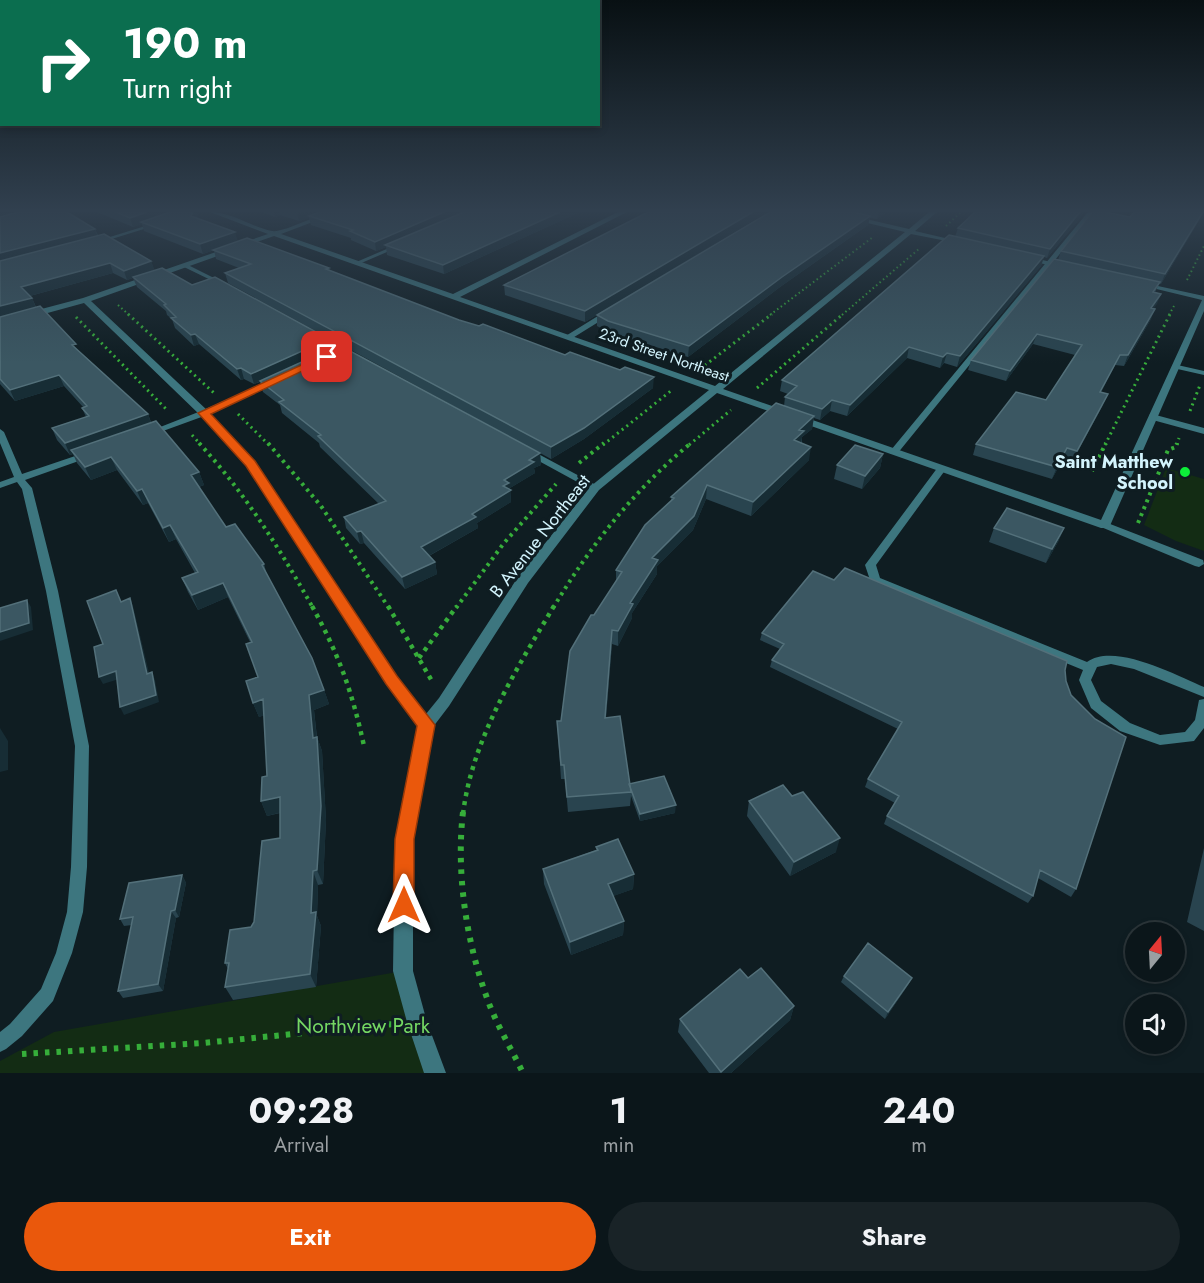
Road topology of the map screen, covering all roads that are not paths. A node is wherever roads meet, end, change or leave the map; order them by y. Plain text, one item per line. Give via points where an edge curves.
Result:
1 (197, 262) edge
2 (523, 262) edge
3 (872, 262) edge
4 (1044, 262) edge
5 (357, 263) edge
6 (1048, 263) junction
7 (186, 266) junction
8 (1069, 268) edge
9 (1135, 283) edge
10 (232, 289) edge
11 (453, 297) junction
12 (86, 300) junction
13 (1204, 300) edge
14 (612, 311) edge
15 (1202, 317) edge
16 (0, 323) edge
17 (568, 337) junction
18 (1176, 366) junction
19 (1204, 373) edge
20 (279, 379) edge
21 (715, 388) junction
22 (204, 413) junction
23 (1152, 417) junction
24 (1204, 431) edge
25 (0, 432) edge
26 (136, 438) edge
27 (516, 445) edge
28 (894, 452) junction
29 (94, 453) edge
30 (941, 469) junction
31 (20, 480) junction
32 (0, 485) edge
33 (595, 488) junction
34 (1105, 525) junction
35 (1199, 563) dead end
36 (1090, 668) junction
37 (1204, 692) edge
38 (1204, 704) edge
39 (426, 725) junction
40 (0, 1043) edge
41 (435, 1073) edge

1 - 7 street
2 - 11 street
3 - 21 street, B Avenue Northeast
4 - 6 street
5 - 11 street, 23rd Street Northeast
6 - 8 street
6 - 28 lane
7 - 10 lane
7 - 12 street
9 - 13 street
11 - 17 street, 23rd Street Northeast
12 - 16 street
12 - 22 street
13 - 15 street
14 - 17 lane
15 - 18 street
17 - 21 street, 23rd Street Northeast
18 - 19 lane
18 - 23 street
20 - 22 lane
21 - 28 street, 23rd Street Northeast
21 - 33 street, B Avenue Northeast
22 - 26 lane
22 - 39 street via 251,464 392,680
23 - 24 lane
23 - 34 street
25 - 31 lane
27 - 33 lane
28 - 30 street, 23rd Street Northeast
29 - 31 lane
30 - 34 street, 23rd Street Northeast
30 - 36 lane via 870,565 875,580
31 - 32 lane
31 - 40 lane via 27,488 52,591 82,746 79,867 75,912 47,995
33 - 39 street, B Avenue Northeast via 523,580
34 - 35 lane
36 - 37 lane via 1092,663 1111,659 1137,665
36 - 38 lane via 1085,680 1096,704 1125,727 1160,740 1190,737 1201,722
39 - 41 street via 404,839 403,971

